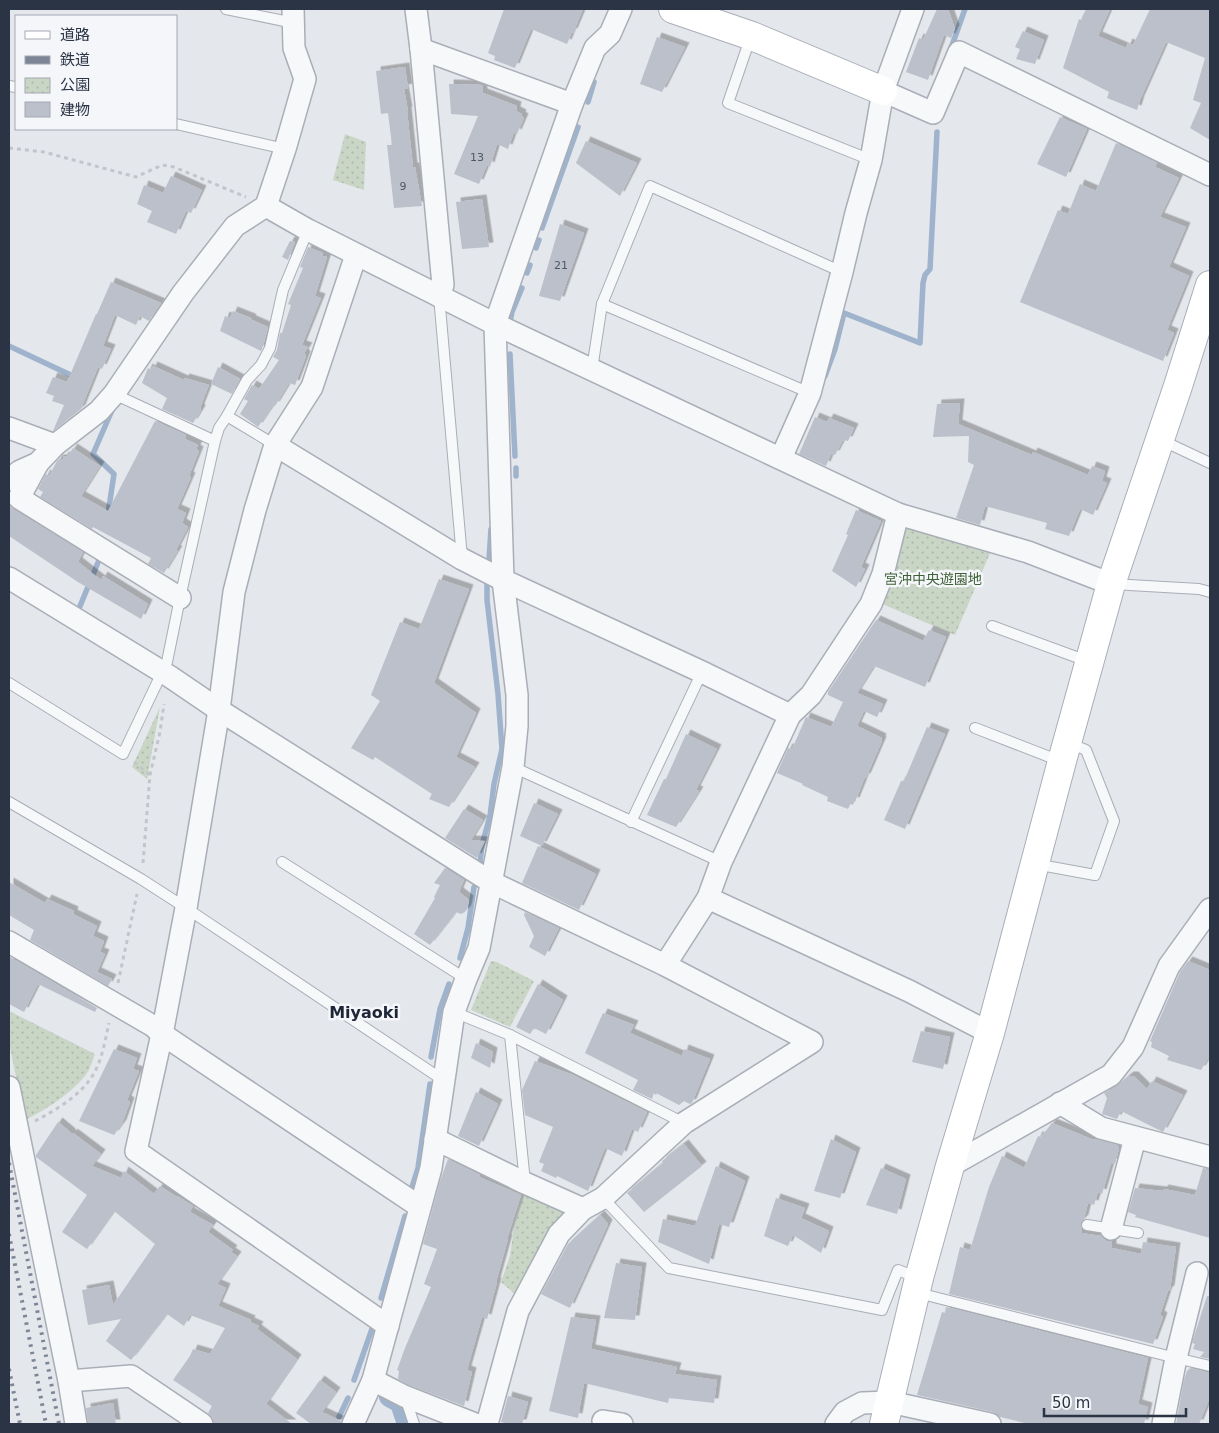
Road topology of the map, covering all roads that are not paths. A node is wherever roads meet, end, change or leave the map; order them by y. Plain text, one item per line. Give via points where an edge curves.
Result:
1 (226, 9) edge
2 (416, 9) edge
3 (621, 9) edge
4 (673, 9) edge
5 (913, 9) edge
6 (293, 16) edge
7 (752, 36) junction
8 (421, 49) junction
9 (883, 91) junction
10 (572, 104) junction
11 (178, 124) edge
12 (285, 149) junction
13 (871, 160) junction
14 (1210, 175) edge
15 (266, 206) junction
16 (308, 230) junction
17 (356, 255) junction
18 (842, 272) junction
19 (1210, 285) edge
20 (439, 296) junction
21 (602, 304) junction
22 (495, 324) junction
23 (592, 369) junction
24 (810, 393) junction
25 (114, 394) junction
26 (226, 416) junction
27 (9, 428) edge
28 (1160, 439) junction
29 (216, 441) junction
30 (55, 445) junction
31 (275, 446) junction
32 (781, 458) junction
33 (38, 463) junction
34 (1210, 463) edge
35 (9, 480) edge
36 (898, 514) junction
37 (462, 559) junction
38 (9, 578) edge
39 (503, 580) junction
40 (1111, 584) junction
41 (1210, 592) edge
42 (180, 598) junction
43 (992, 626) dead end
44 (1089, 661) junction
45 (702, 672) junction
46 (166, 674) junction
47 (9, 683) edge
48 (219, 710) junction
49 (790, 715) junction
50 (975, 728) dead end
51 (1065, 752) junction
52 (513, 767) junction
53 (9, 802) edge
54 (631, 822) junction
55 (282, 862) dead end
56 (721, 862) junction
57 (1034, 864) junction
58 (492, 882) junction
59 (708, 898) junction
60 (186, 908) junction
61 (1210, 909) edge
62 (9, 942) edge
63 (665, 965) junction
64 (466, 979) junction
65 (454, 1012) junction
66 (990, 1033) junction
67 (162, 1034) junction
68 (510, 1034) junction
69 (444, 1080) junction
70 (9, 1087) edge
71 (1060, 1103) junction
72 (684, 1123) junction
73 (1135, 1138) junction
74 (435, 1139) junction
75 (1210, 1157) edge
76 (950, 1166) junction
77 (525, 1183) junction
78 (603, 1198) junction
79 (420, 1207) junction
80 (583, 1209) junction
81 (1087, 1225) dead end
82 (1111, 1229) junction
83 (1138, 1233) dead end
84 (1197, 1273) dead end
85 (918, 1285) junction
86 (388, 1326) junction
87 (1176, 1358) junction
88 (1210, 1366) edge
89 (373, 1380) junction
90 (69, 1381) junction
91 (404, 1396) junction
92 (887, 1413) edge
93 (76, 1424) edge
94 (202, 1424) edge
95 (353, 1424) edge
96 (414, 1424) edge
97 (475, 1424) edge
98 (487, 1424) edge
99 (836, 1424) edge
100 (990, 1424) edge
101 (1163, 1424) edge

1 - 6 lane
2 - 8 street
3 - 10 street via 610,34 594,48
4 - 7 street
5 - 9 street
6 - 12 street via 294,48 305,80
7 - 9 street
7 - 13 lane via 728,103
8 - 10 street
8 - 20 street via 443,285
9 - 13 street
9 - 14 street via 933,113 959,52
10 - 22 street
11 - 12 lane
12 - 15 street
13 - 18 street
15 - 16 street
15 - 25 street via 235,226 183,293
16 - 17 street
16 - 26 lane via 283,290 270,348
17 - 20 street
17 - 31 street via 312,387
18 - 21 lane via 650,186
18 - 24 street
19 - 28 street
20 - 22 street
20 - 37 lane
21 - 23 lane
21 - 24 lane
22 - 23 street
22 - 39 street
23 - 32 street
24 - 32 street
25 - 29 lane
25 - 30 street via 99,411
26 - 29 lane
26 - 31 lane
27 - 30 street
28 - 34 lane
28 - 40 street
29 - 42 lane
30 - 33 street
31 - 37 street
31 - 48 street via 234,592
32 - 36 street
33 - 35 street
33 - 42 street via 18,498
36 - 40 street via 1028,552
36 - 49 street via 883,574 871,604 811,695
37 - 39 street
38 - 46 street
39 - 45 street
39 - 52 street via 517,695
40 - 41 lane
40 - 44 street
42 - 46 lane
43 - 44 lane
44 - 51 street
45 - 49 street
45 - 54 lane
46 - 47 lane via 123,754
46 - 48 street
48 - 58 street
48 - 60 street
49 - 56 street
50 - 51 lane
51 - 57 street
51 - 57 lane via 1086,750 1114,821 1095,875
52 - 54 lane
52 - 58 street
53 - 60 lane
54 - 56 lane
55 - 64 lane
56 - 59 street
57 - 66 street
58 - 63 street
58 - 64 street via 479,948
59 - 63 street
59 - 66 street via 900,987
60 - 67 street
60 - 69 lane
61 - 71 street via 1169,966 1133,1048 1111,1075
62 - 67 street
63 - 72 street via 812,1042
64 - 65 street
65 - 68 lane
65 - 69 street
66 - 76 street
67 - 79 street
67 - 86 street via 136,1151
68 - 72 lane
68 - 77 lane
69 - 74 street
70 - 90 street
71 - 73 street via 1102,1128
71 - 76 street
72 - 78 street
73 - 75 street
73 - 82 street
74 - 77 street
74 - 79 street
76 - 85 street
77 - 80 street
78 - 80 street
78 - 85 lane via 669,1268 882,1310 898,1270
79 - 86 street
80 - 98 street via 559,1234 518,1312
81 - 82 lane
82 - 83 lane
84 - 87 street
85 - 87 lane
85 - 92 street
86 - 89 street
87 - 88 lane
87 - 101 street
89 - 91 street
89 - 95 street
90 - 93 street
90 - 94 street via 131,1376
91 - 96 lane
91 - 97 street
92 - 99 street via 862,1403 845,1412
92 - 100 street

